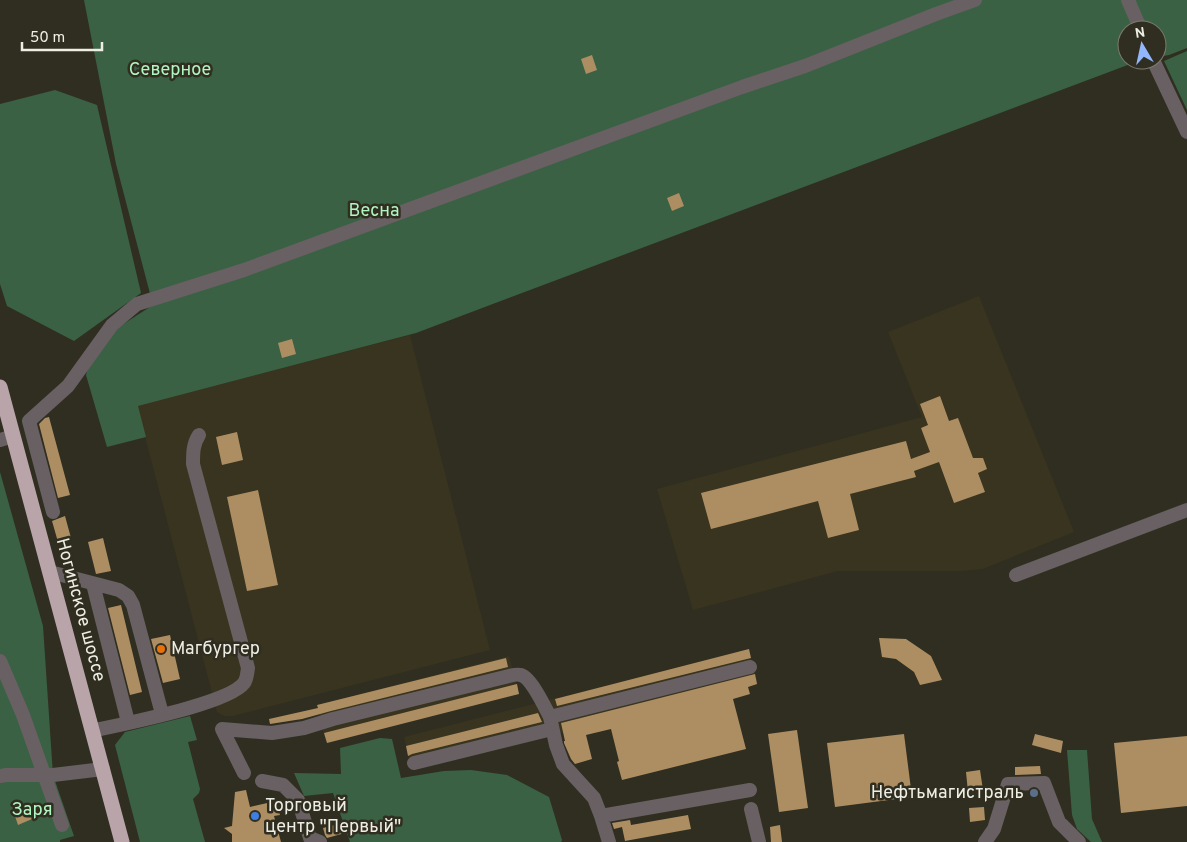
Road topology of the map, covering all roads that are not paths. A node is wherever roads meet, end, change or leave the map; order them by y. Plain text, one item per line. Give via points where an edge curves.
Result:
1 (975, 0) edge
2 (1128, 0) edge
3 (1137, 20) edge
4 (1158, 70) edge
5 (1187, 132) edge
6 (0, 387) edge
7 (199, 436) dead end
8 (7, 438) edge
9 (1187, 510) edge
10 (53, 512) dead end
11 (50, 572) junction
12 (1016, 574) dead end
13 (93, 584) junction
14 (0, 661) edge
15 (750, 667) dead end
16 (162, 714) junction
17 (128, 722) junction
18 (551, 723) junction
19 (92, 731) junction
20 (414, 763) dead end
21 (103, 769) junction
22 (244, 773) dead end
23 (43, 775) junction
24 (0, 776) edge
25 (262, 781) dead end
26 (750, 790) dead end
27 (750, 809) dead end
28 (601, 816) junction
29 (62, 825) dead end
30 (122, 842) edge
31 (320, 842) edge
32 (609, 842) edge
33 (759, 842) edge
34 (985, 842) edge
35 (1079, 842) edge

1 - 10 lane via 805,66 244,270 137,304 112,325 68,386 29,421
2 - 3 lane
4 - 5 lane
6 - 8 highway, Ногинское шоссе
7 - 16 lane via 194,442 193,464 248,668 247,678 231,692 214,700
8 - 11 highway, Ногинское шоссе
9 - 12 lane
11 - 13 lane
11 - 19 highway, Ногинское шоссе
13 - 16 lane via 124,593 131,600
13 - 17 lane
14 - 23 lane
15 - 18 lane
16 - 17 lane
17 - 19 lane
18 - 20 lane
18 - 22 lane via 534,690 520,674 304,728 272,733 222,729
18 - 28 lane via 563,764 594,798
19 - 21 highway, Ногинское шоссе
21 - 23 lane
21 - 30 highway, Ногинское шоссе
23 - 24 lane
23 - 29 lane
25 - 31 lane via 283,786 298,800 310,838
26 - 28 lane
27 - 33 lane
28 - 32 lane
34 - 35 lane via 994,829 1008,784 1044,783 1059,822

